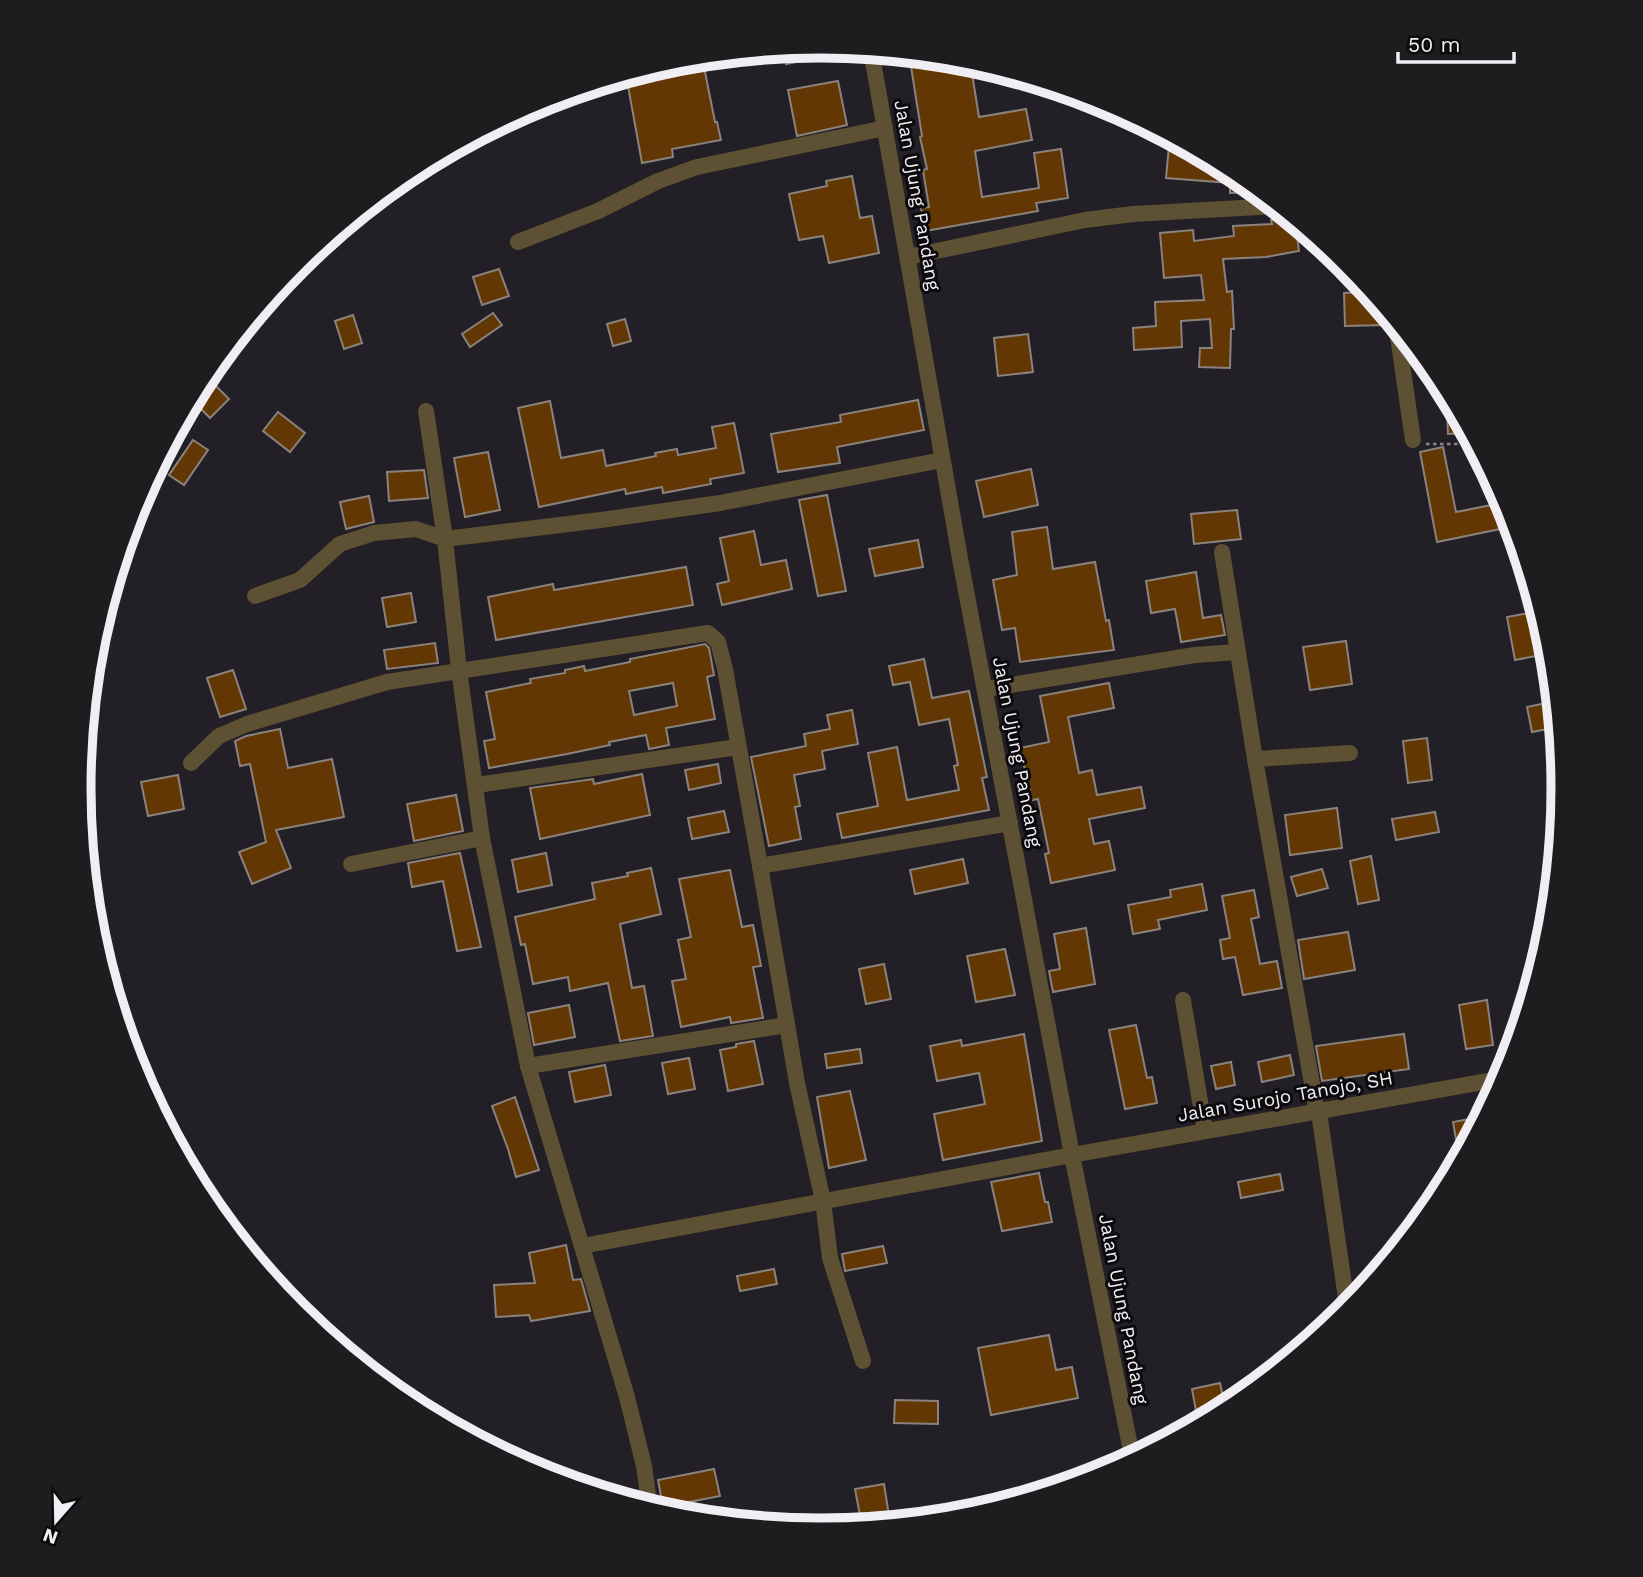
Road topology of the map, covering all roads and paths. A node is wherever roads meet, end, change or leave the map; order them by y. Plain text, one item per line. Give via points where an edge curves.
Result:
1 (873, 59) edge
2 (885, 128) junction
3 (1263, 207) edge
4 (519, 242) dead end
5 (908, 257) junction
6 (1399, 341) edge
7 (426, 411) dead end
8 (1413, 440) joint
9 (1466, 444) edge
10 (942, 460) junction
11 (445, 539) junction
12 (1222, 552) dead end
13 (255, 596) dead end
14 (1237, 652) junction
15 (459, 670) junction
16 (986, 689) junction
17 (738, 747) junction
18 (1350, 753) dead end
19 (1255, 759) junction
20 (191, 763) dead end
21 (477, 785) junction
22 (1010, 824) junction
23 (482, 838) junction
24 (351, 864) dead end
25 (760, 866) junction
26 (1183, 1000) dead end
27 (787, 1025) junction
28 (528, 1066) junction
29 (1491, 1080) edge
30 (1318, 1112) junction
31 (1205, 1131) junction
32 (1072, 1155) junction
33 (823, 1201) junction
34 (582, 1245) junction
35 (1346, 1297) edge
36 (863, 1361) dead end
37 (1131, 1450) edge
38 (648, 1498) edge

1 - 2 street, Jalan Ujung Pandang
2 - 4 street via 697,167
2 - 5 street, Jalan Ujung Pandang
3 - 5 street via 1085,220
5 - 10 street, Jalan Ujung Pandang
6 - 8 street
7 - 11 street
8 - 9 path
10 - 11 street via 720,503
10 - 16 street, Jalan Ujung Pandang
11 - 13 street via 416,529 349,540 307,576
11 - 15 street
12 - 14 street
14 - 16 street
14 - 19 street
15 - 17 street via 708,633 718,642
15 - 20 street via 387,682 247,724 219,736
15 - 21 street
16 - 22 street, Jalan Ujung Pandang
17 - 21 street
17 - 25 street
18 - 19 street
19 - 30 street
21 - 23 street
22 - 25 street
22 - 32 street, Jalan Ujung Pandang
23 - 24 street
23 - 28 street
25 - 27 street
26 - 31 street
27 - 28 street
27 - 33 street
28 - 34 street
29 - 30 street, Jalan Surojo Tanojo, SH
30 - 31 street, Jalan Surojo Tanojo, SH
30 - 35 street
31 - 32 street, Jalan Surojo Tanojo, SH
32 - 33 street, Jalan Surojo Tanojo, SH
32 - 37 street, Jalan Ujung Pandang
33 - 34 street, Jalan Surojo Tanojo, SH
33 - 36 street via 830,1258
34 - 38 street via 627,1397

